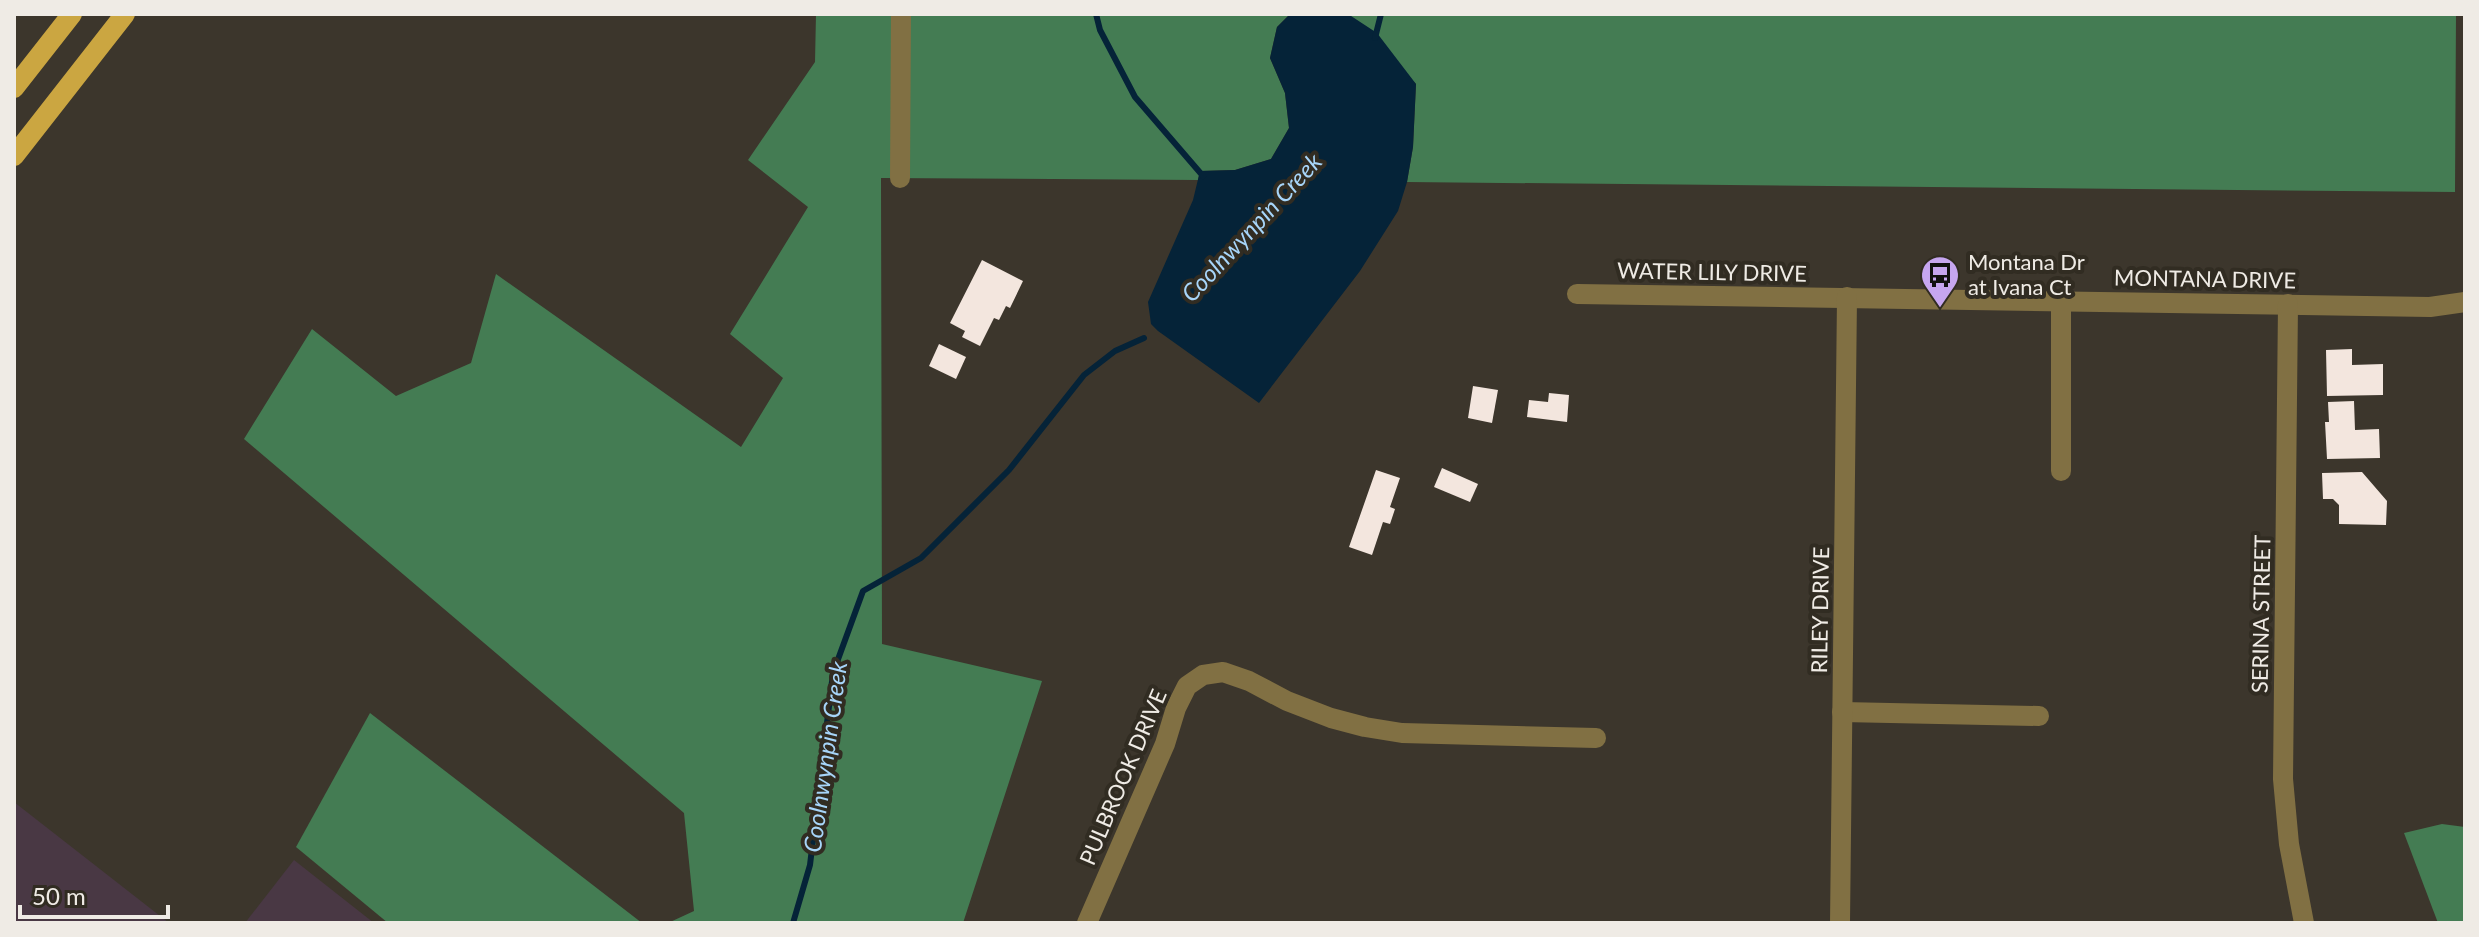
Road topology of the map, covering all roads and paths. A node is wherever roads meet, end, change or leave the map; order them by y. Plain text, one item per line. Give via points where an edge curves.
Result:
1 (72, 14) edge
2 (125, 14) edge
3 (901, 14) edge
4 (14, 88) edge
5 (14, 156) edge
6 (900, 178) dead end
7 (1577, 294) dead end
8 (1847, 297) junction
9 (2061, 300) junction
10 (2465, 302) edge
11 (2288, 304) junction
12 (2061, 471) dead end
13 (1842, 712) junction
14 (2039, 716) dead end
15 (1596, 738) dead end
16 (1087, 923) edge
17 (1840, 923) edge
18 (2304, 923) edge

1 - 4 main road
2 - 5 main road
3 - 6 street
7 - 8 street, WATER LILY DRIVE
8 - 9 street, MONTANA DRIVE
8 - 13 street, RILEY DRIVE
9 - 11 street, MONTANA DRIVE
9 - 12 street
10 - 11 street, MONTANA DRIVE via 2430,307
11 - 18 street, SERINA STREET via 2283,779
13 - 14 street
13 - 17 street, RILEY DRIVE
15 - 16 street, PULBROOK DRIVE via 1389,731 1331,718 1223,672 1203,675 1187,686 1176,708

